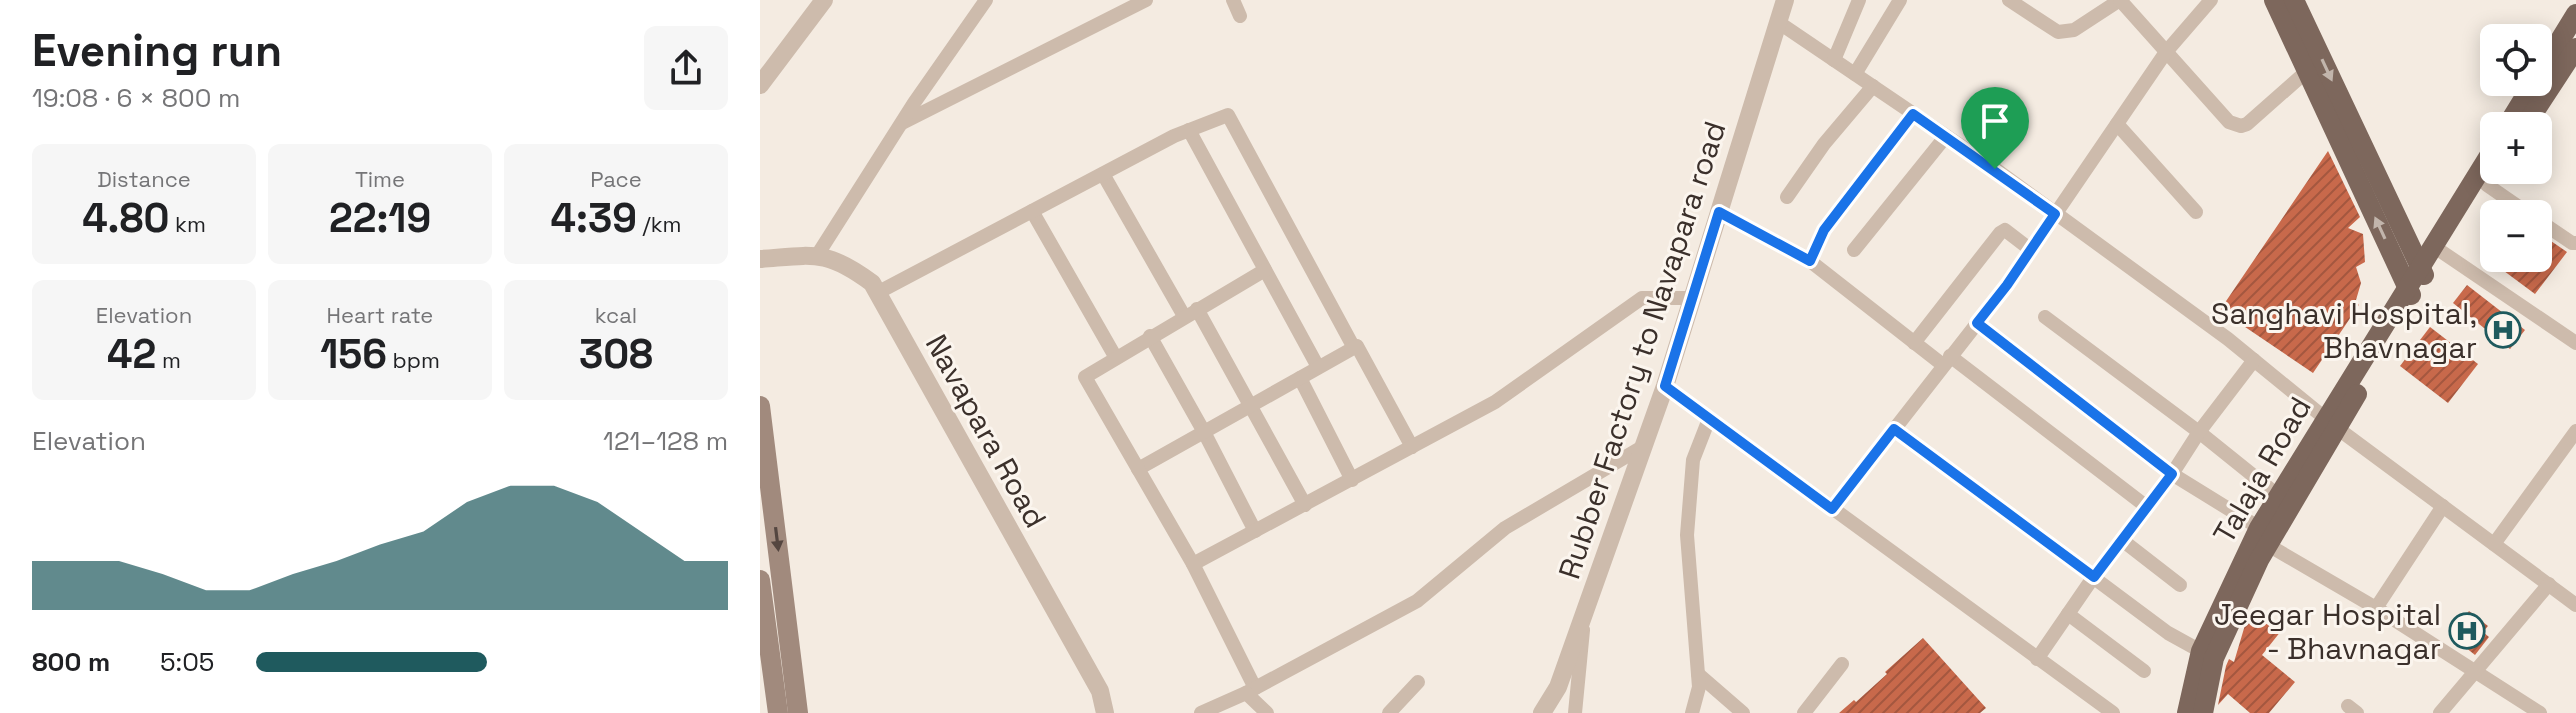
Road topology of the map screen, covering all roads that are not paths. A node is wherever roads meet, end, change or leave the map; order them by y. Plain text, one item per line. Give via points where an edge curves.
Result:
1 (824, 0) edge
2 (986, 0) edge
3 (1146, 0) edge
4 (1233, 0) edge
5 (1785, 0) edge
6 (1859, 0) edge
7 (1900, 0) edge
8 (2009, 0) edge
9 (2120, 0) edge
10 (2211, 0) edge
11 (2274, 0) edge
12 (2294, 0) edge
13 (2576, 14) edge
14 (1240, 16) dead end
15 (1778, 22) junction
16 (2576, 48) edge
17 (2166, 52) junction
18 (2552, 53) edge
19 (1834, 60) junction
20 (2307, 71) junction
21 (1855, 74) junction
22 (760, 85) edge
23 (1873, 86) junction
24 (2534, 112) edge
25 (1913, 114) junction
26 (902, 123) junction
27 (2117, 124) junction
28 (1189, 130) junction
29 (1946, 136) junction
30 (2480, 172) edge
31 (1103, 174) junction
32 (2487, 184) edge
33 (2499, 184) edge
34 (1787, 197) dead end
35 (2515, 200) edge
36 (1032, 211) junction
37 (1719, 212) junction
38 (2196, 212) dead end
39 (2055, 214) junction
40 (2552, 228) edge
41 (2576, 243) edge
42 (1854, 250) dead end
43 (2031, 250) junction
44 (2442, 252) junction
45 (818, 254) junction
46 (760, 259) edge
47 (1810, 261) junction
48 (1265, 270) junction
49 (2423, 272) junction
50 (877, 293) junction
51 (2410, 293) junction
52 (1693, 298) junction
53 (1190, 313) junction
54 (2045, 317) dead end
55 (1977, 323) junction
56 (1150, 336) junction
57 (1914, 343) junction
58 (2576, 343) edge
59 (1354, 348) junction
60 (1116, 358) junction
61 (1946, 360) junction
62 (2254, 360) junction
63 (1318, 367) junction
64 (1300, 378) junction
65 (1665, 386) junction
66 (760, 406) edge
67 (1250, 406) junction
68 (1709, 419) junction
69 (2331, 424) junction
70 (1894, 429) junction
71 (2576, 431) edge
72 (1204, 432) junction
73 (2199, 432) junction
74 (1644, 446) junction
75 (1412, 447) junction
76 (1138, 469) junction
77 (2172, 474) junction
78 (1352, 480) junction
79 (2284, 501) junction
80 (1305, 505) junction
81 (2443, 506) junction
82 (2147, 507) junction
83 (1832, 509) junction
84 (1255, 531) junction
85 (2267, 537) junction
86 (2122, 540) junction
87 (2494, 544) junction
88 (1193, 564) junction
89 (2094, 577) junction
90 (760, 580) edge
91 (2549, 584) junction
92 (2180, 585) dead end
93 (2576, 605) edge
94 (2376, 608) junction
95 (2068, 614) junction
96 (1584, 615) junction
97 (2207, 655) junction
98 (2037, 659) junction
99 (1842, 664) dead end
100 (2144, 671) dead end
101 (2477, 672) junction
102 (1698, 674) junction
103 (1418, 682) dead end
104 (1251, 691) junction
105 (1264, 712) edge
106 (778, 713) edge
107 (798, 713) edge
108 (1105, 713) edge
109 (1201, 713) edge
110 (1389, 713) edge
111 (1542, 713) edge
112 (1575, 713) edge
113 (1692, 713) edge
114 (1743, 713) edge
115 (1804, 713) edge
116 (2113, 713) edge
117 (2187, 713) edge
118 (2203, 713) edge
119 (2440, 713) edge
120 (2540, 713) edge

1 - 22 street
2 - 26 street
3 - 26 street
4 - 14 street
5 - 15 street, Rubber Factory to Navapara road
6 - 19 street
7 - 21 street
8 - 9 street via 2065,33
9 - 17 street
10 - 17 street
11 - 20 main road
12 -> 49 main road
13 - 18 main road
15 - 19 street
15 - 37 street, Rubber Factory to Navapara road
16 - 24 main road
17 - 20 street via 2229,122 2241,126
17 - 27 street
19 - 21 street
51 -> 20 main road
21 - 23 street
23 - 25 street
23 - 34 street
25 - 29 street
25 - 47 street via 1824,230
26 - 45 street
27 - 38 street
27 - 39 street
28 - 31 street
28 - 48 street
28 - 59 street via 1228,115
29 - 39 street
29 - 42 street
30 - 49 main road, Talaja Road
31 - 36 street
31 - 53 street
32 - 44 main road, Talaja Road
33 - 35 street
36 - 50 street
36 - 60 street
37 - 47 street
37 - 52 street, Rubber Factory to Navapara road
39 - 43 street
39 - 62 street
40 - 41 street
43 - 55 street
43 - 57 street via 2005,230 2000,233
44 - 49 main road, Talaja Road
44 - 58 street
45 - 46 street, Navapara Road
45 - 50 street, Navapara Road via 847,265
47 - 57 street
48 - 53 street
48 - 63 street
49 - 51 main road, Talaja Road
50 - 108 street, Navapara Road via 1100,691
51 - 69 main road, Talaja Road
52 - 65 street, Rubber Factory to Navapara road
52 - 75 street via 1642,298 1495,402
53 - 56 street
53 - 67 street
54 - 73 street
55 - 61 street
55 - 77 street
56 - 60 street
56 - 72 street
57 - 61 street
59 - 63 street
59 - 75 street
60 - 76 street via 1085,377
61 - 70 street
61 - 82 street
62 - 69 street
62 - 73 street
63 - 64 street
64 - 67 street
64 - 78 street
65 - 68 street
65 - 74 street, Rubber Factory to Navapara road
66 -> 107 main road
67 - 72 street
67 - 80 street
68 - 83 street
68 - 102 street via 1693,460 1687,535
69 - 79 main road, Talaja Road
69 - 81 street
70 - 83 street
70 - 89 street
71 - 87 street
72 - 76 street
72 - 84 street
73 - 77 street
73 - 79 street
74 - 96 street, Rubber Factory to Navapara road
74 - 104 street via 1505,528 1417,601
75 - 78 street
76 - 88 street
77 - 82 street
77 - 85 street
78 - 80 street
79 - 85 main road, Talaja Road
80 - 84 street
81 - 87 street
81 - 94 street
82 - 86 street
83 - 98 street
84 - 88 street
85 - 94 street
85 - 97 main road, Talaja Road
86 - 89 street
86 - 92 street
87 - 91 street
88 - 104 street
89 - 95 street
89 - 97 street via 2168,633
90 - 106 main road
91 - 93 street
91 - 101 street
94 - 101 street
95 - 98 street
95 - 100 street
96 - 111 street, Rubber Factory to Navapara road via 1558,687
96 - 112 street
97 - 117 main road, Talaja Road
97 - 118 main road, Talaja Road
98 - 116 street
99 - 115 street
101 - 119 street
101 - 120 street
102 - 113 street
102 - 114 street
103 - 110 street
104 - 105 street
104 - 109 street

